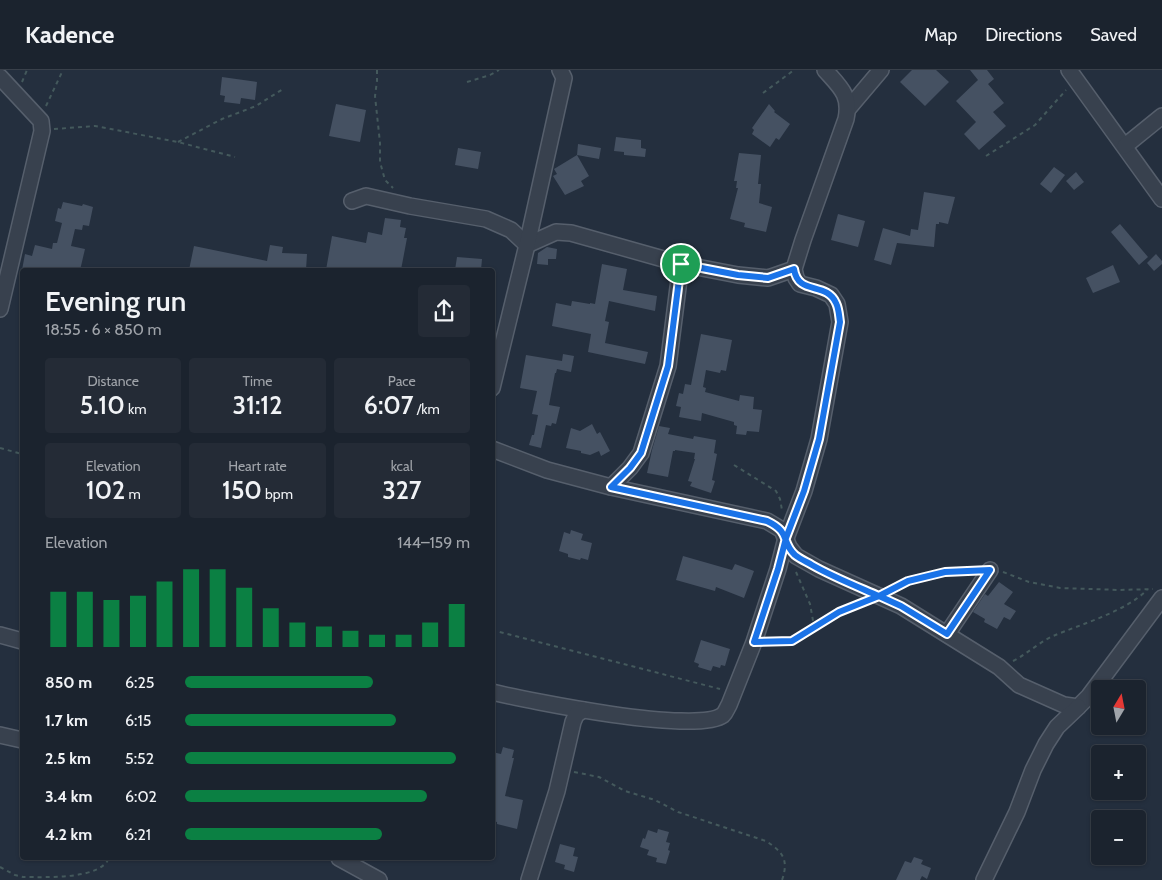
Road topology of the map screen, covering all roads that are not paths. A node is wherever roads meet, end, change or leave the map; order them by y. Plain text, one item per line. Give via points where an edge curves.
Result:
1 (825, 70) edge
2 (881, 70) edge
3 (566, 73) edge
4 (1073, 75) edge
5 (0, 77) edge
6 (840, 86) junction
7 (863, 90) junction
8 (848, 109) junction
9 (1162, 116) edge
10 (1125, 146) junction
11 (1162, 198) edge
12 (352, 201) dead end
13 (527, 245) junction
14 (681, 264) junction
15 (794, 269) junction
16 (0, 309) edge
17 (495, 376) edge
18 (495, 450) edge
19 (611, 487) junction
20 (788, 534) junction
21 (990, 570) road end
22 (1160, 593) edge
23 (947, 634) junction
24 (0, 635) edge
25 (20, 640) edge
26 (495, 693) edge
27 (1078, 707) junction
28 (583, 710) junction
29 (0, 735) edge
30 (20, 740) edge
31 (343, 860) edge
32 (360, 860) edge
33 (379, 880) edge
34 (529, 880) edge
35 (984, 880) edge

1 - 6 street
2 - 7 street
3 - 13 street
4 - 10 street
5 - 16 street via 41,126
6 - 7 street
6 - 8 street via 845,92
7 - 8 street
8 - 15 street
9 - 10 street
10 - 11 street
12 - 13 street via 366,196 486,219 511,230
13 - 14 street via 556,232 571,233
13 - 17 street
14 - 15 street via 768,278
14 - 19 street via 668,366 644,444 630,468
15 - 20 street via 800,284 831,295 837,304 840,322 819,439
18 - 19 street via 547,470
19 - 20 street via 754,517
20 - 23 street via 789,547 796,556 901,606
20 - 28 street via 754,642 724,714 703,720 652,719
21 - 23 street
22 - 27 street via 1112,666
23 - 27 street via 999,667 1019,685 1064,705
24 - 25 street
26 - 28 street
27 - 35 street via 1057,727 1046,744
28 - 34 street via 573,722 557,791
29 - 30 street
31 - 32 street
31 - 33 street

